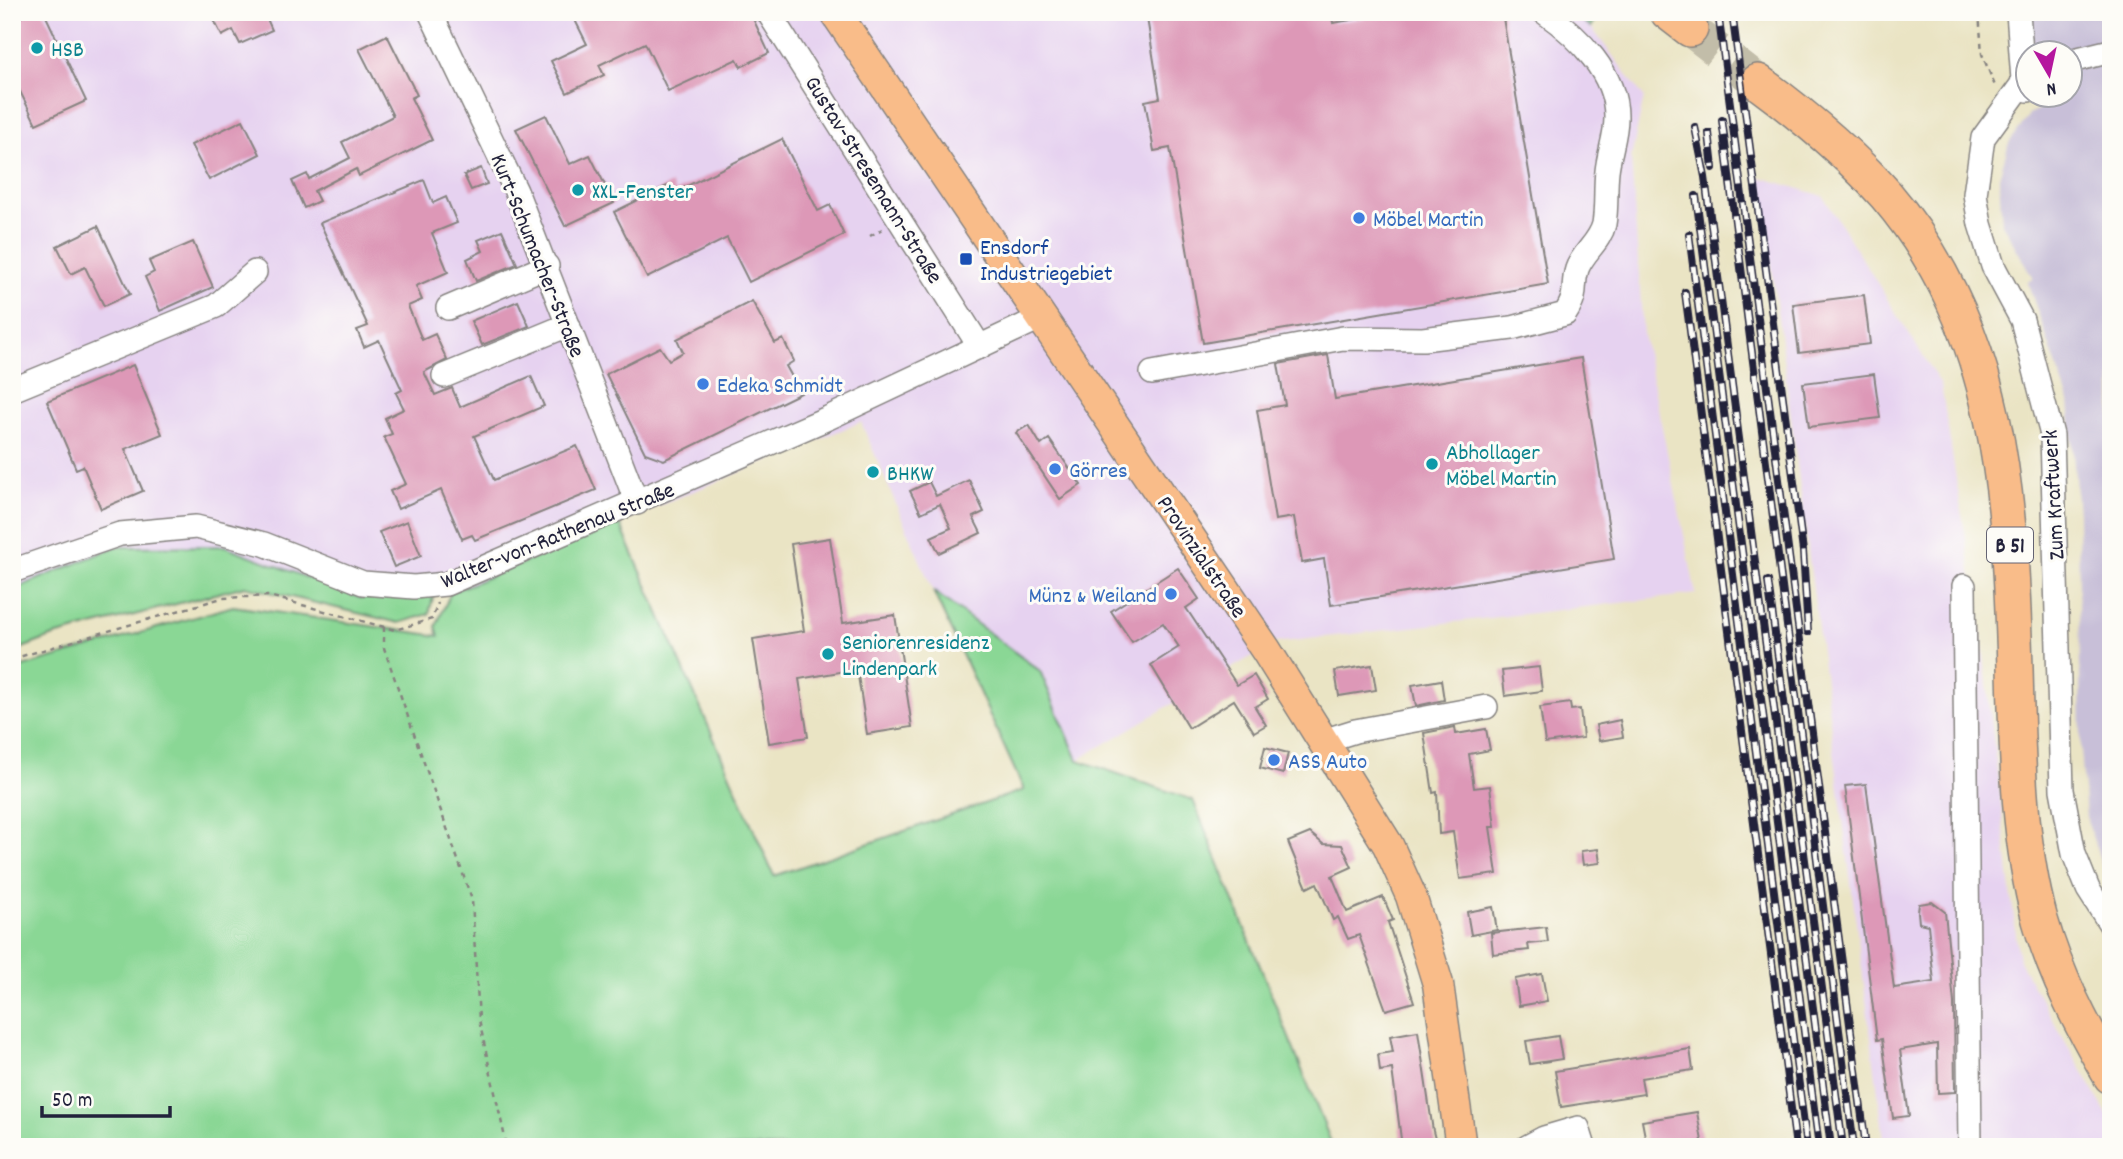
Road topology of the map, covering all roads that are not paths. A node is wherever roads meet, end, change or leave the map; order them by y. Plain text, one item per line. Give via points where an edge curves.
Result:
1 (430, 12) edge
2 (768, 12) edge
3 (835, 12) edge
4 (1544, 12) edge
5 (2018, 12) edge
6 (2022, 38) edge
7 (2111, 51) edge
8 (2084, 58) edge
9 (1758, 82) tunnel mouth
10 (2014, 106) edge
11 (547, 266) junction
12 (255, 272) dead end
13 (448, 308) dead end
14 (1041, 318) junction
15 (568, 325) junction
16 (981, 347) junction
17 (1152, 373) dead end
18 (444, 376) dead end
19 (12, 390) edge
20 (637, 503) junction
21 (12, 571) edge
22 (1964, 586) dead end
23 (1486, 707) dead end
24 (1323, 741) junction
25 (2111, 925) edge
26 (2111, 1076) edge
27 (1461, 1147) edge
28 (1527, 1147) edge
29 (1584, 1147) edge
30 (1970, 1147) edge

1 - 11 street, Kurt-Schumacher-Straße via 491,135
2 - 16 street, Gustav-Stresemann-Straße
3 - 14 main road, Provinzialstraße
4 - 17 street via 1604,72 1615,101 1604,224 1577,270 1576,294 1565,314 1512,328 1423,339 1343,338
5 - 6 street
7 - 8 street
9 - 26 highway, B 51 via 1815,126 1886,196 1938,271 1976,354 2000,449 2009,522 2021,794 2032,882 2057,969
10 - 25 street, Zum Kraftwerk via 1983,138 1975,194 1993,266 2022,320 2052,435 2062,790 2074,854 2088,889
11 - 13 street
11 - 15 street, Kurt-Schumacher-Straße
12 - 19 street via 216,306
14 - 16 street, Walter-von-Rathenau Straße
14 - 24 main road, Provinzialstraße
15 - 18 street
15 - 20 street, Kurt-Schumacher-Straße
16 - 20 street, Walter-von-Rathenau Straße
20 - 21 street, Walter-von-Rathenau Straße via 446,584 390,587 363,583 264,544 196,527 120,534
22 - 30 street
23 - 24 street
24 - 27 main road, Provinzialstraße via 1388,845 1429,946 1445,1019
28 - 29 street via 1578,1128

